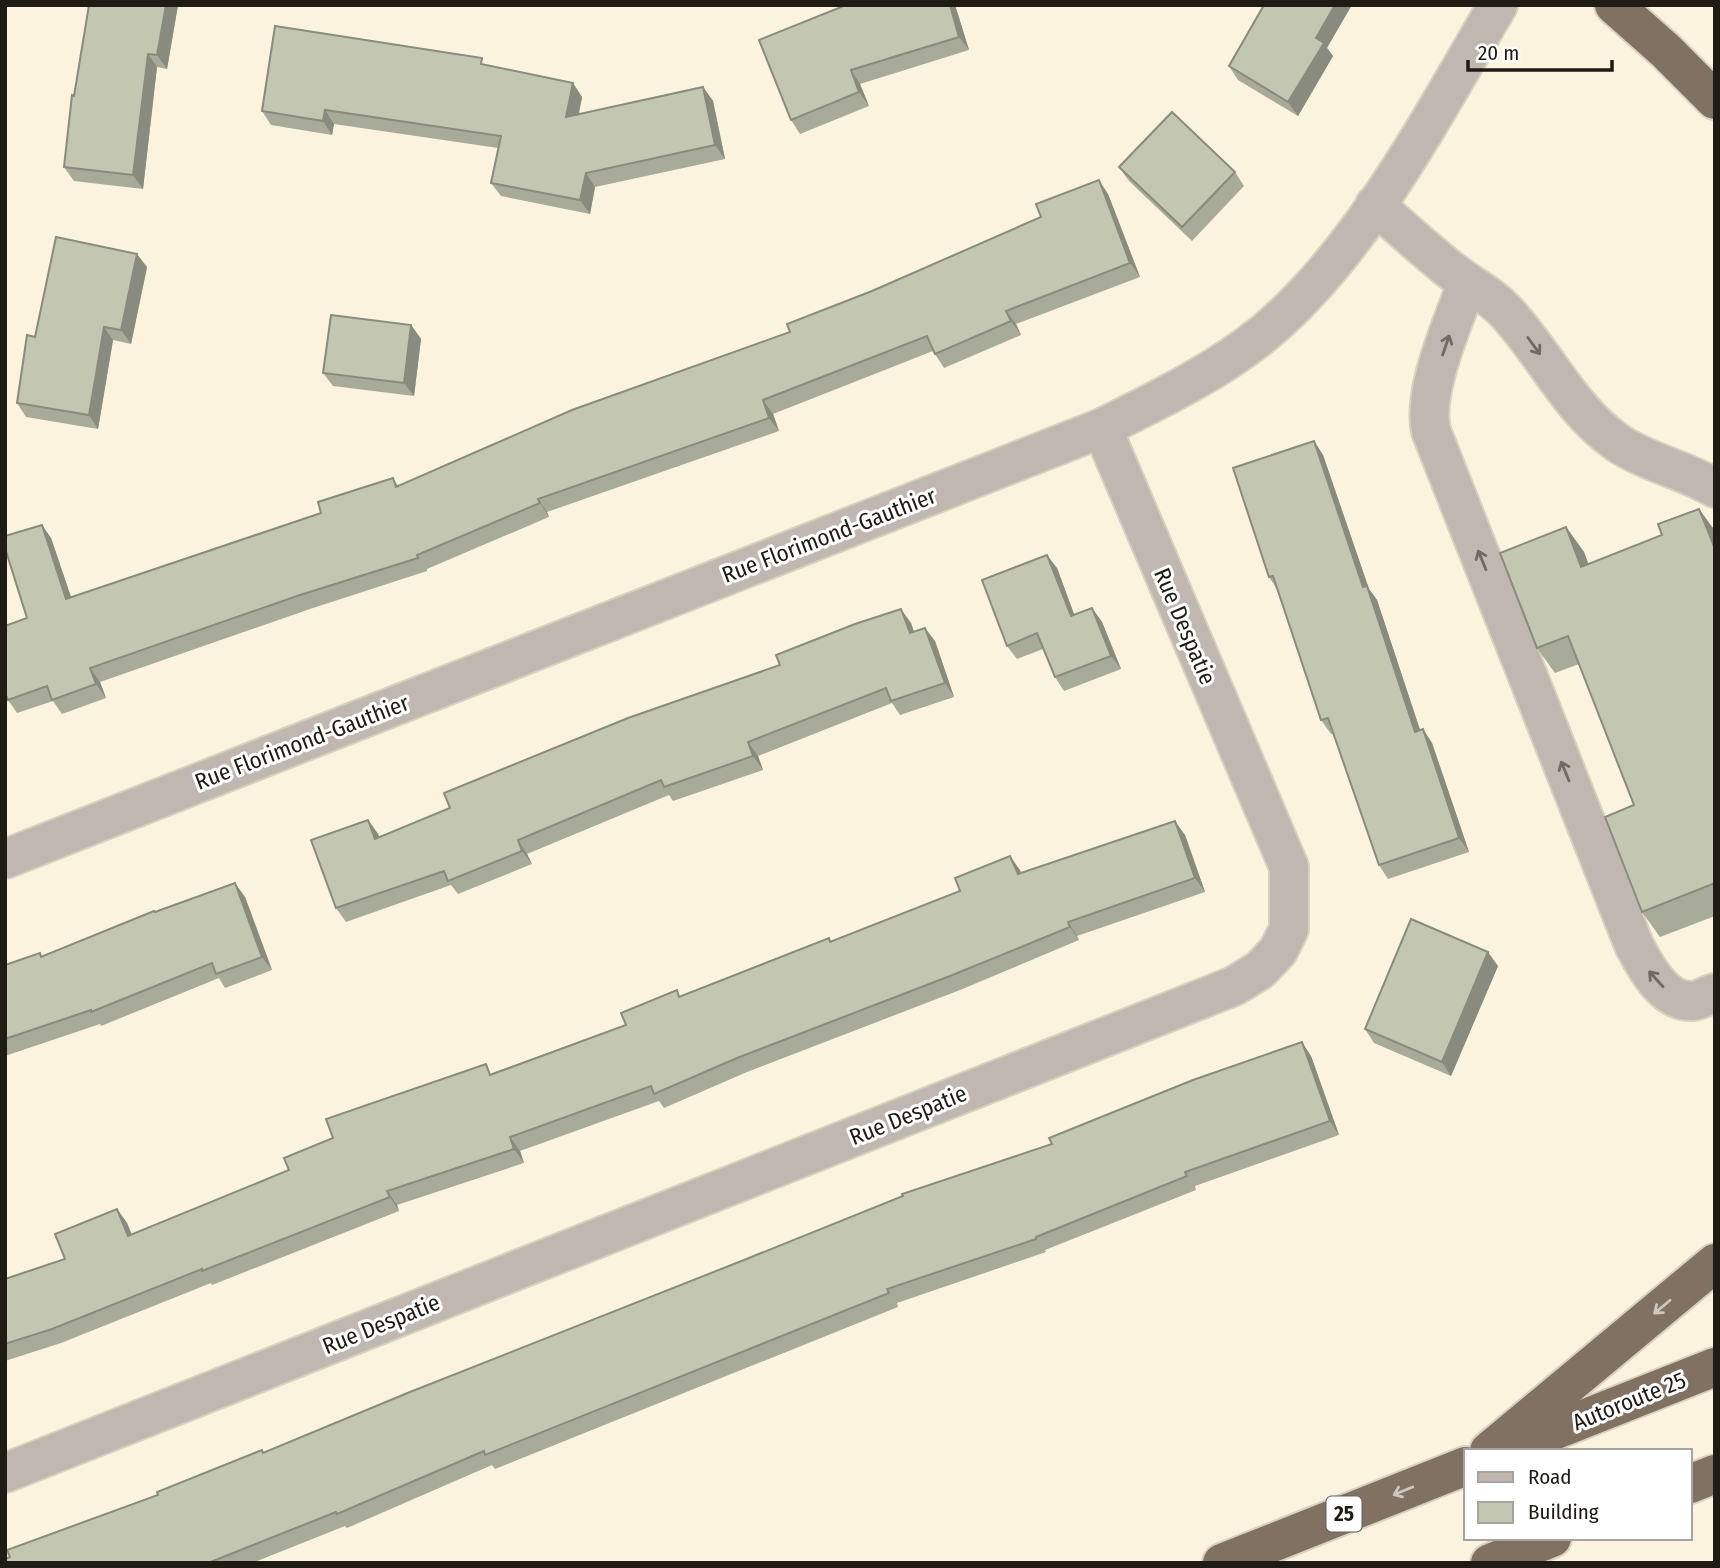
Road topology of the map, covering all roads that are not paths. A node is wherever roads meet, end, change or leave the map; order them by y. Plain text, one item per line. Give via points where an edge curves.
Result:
1 (1498, 5) edge
2 (1614, 5) edge
3 (1715, 100) edge
4 (1375, 205) junction
5 (1467, 283) junction
6 (1102, 428) junction
7 (1715, 488) edge
8 (5, 859) edge
9 (1715, 993) edge
10 (1715, 1263) edge
11 (1715, 1367) edge
12 (1491, 1449) edge
13 (1509, 1449) edge
14 (1464, 1467) edge
15 (5, 1473) edge
16 (1715, 1474) edge
17 (1692, 1483) edge
18 (1547, 1540) edge
19 (1222, 1563) edge
20 (1490, 1563) edge

1 - 4 street, Rue Florimond-Gauthier
2 - 3 highway
4 - 5 street
4 - 6 street, Rue Florimond-Gauthier via 1319,278 1264,333 1206,373
5 -> 7 street via 1507,312 1571,396 1618,443
9 -> 5 street via 1693,1001 1668,993 1645,967 1431,431 1428,405 1432,385
6 - 8 street, Rue Florimond-Gauthier
6 - 15 street, Rue Despatie via 1289,867 1289,929 1278,951 1260,970 1234,986
10 -> 12 highway
11 - 13 highway, Autoroute 25
14 -> 19 highway, 25
16 - 17 highway
18 - 20 highway

